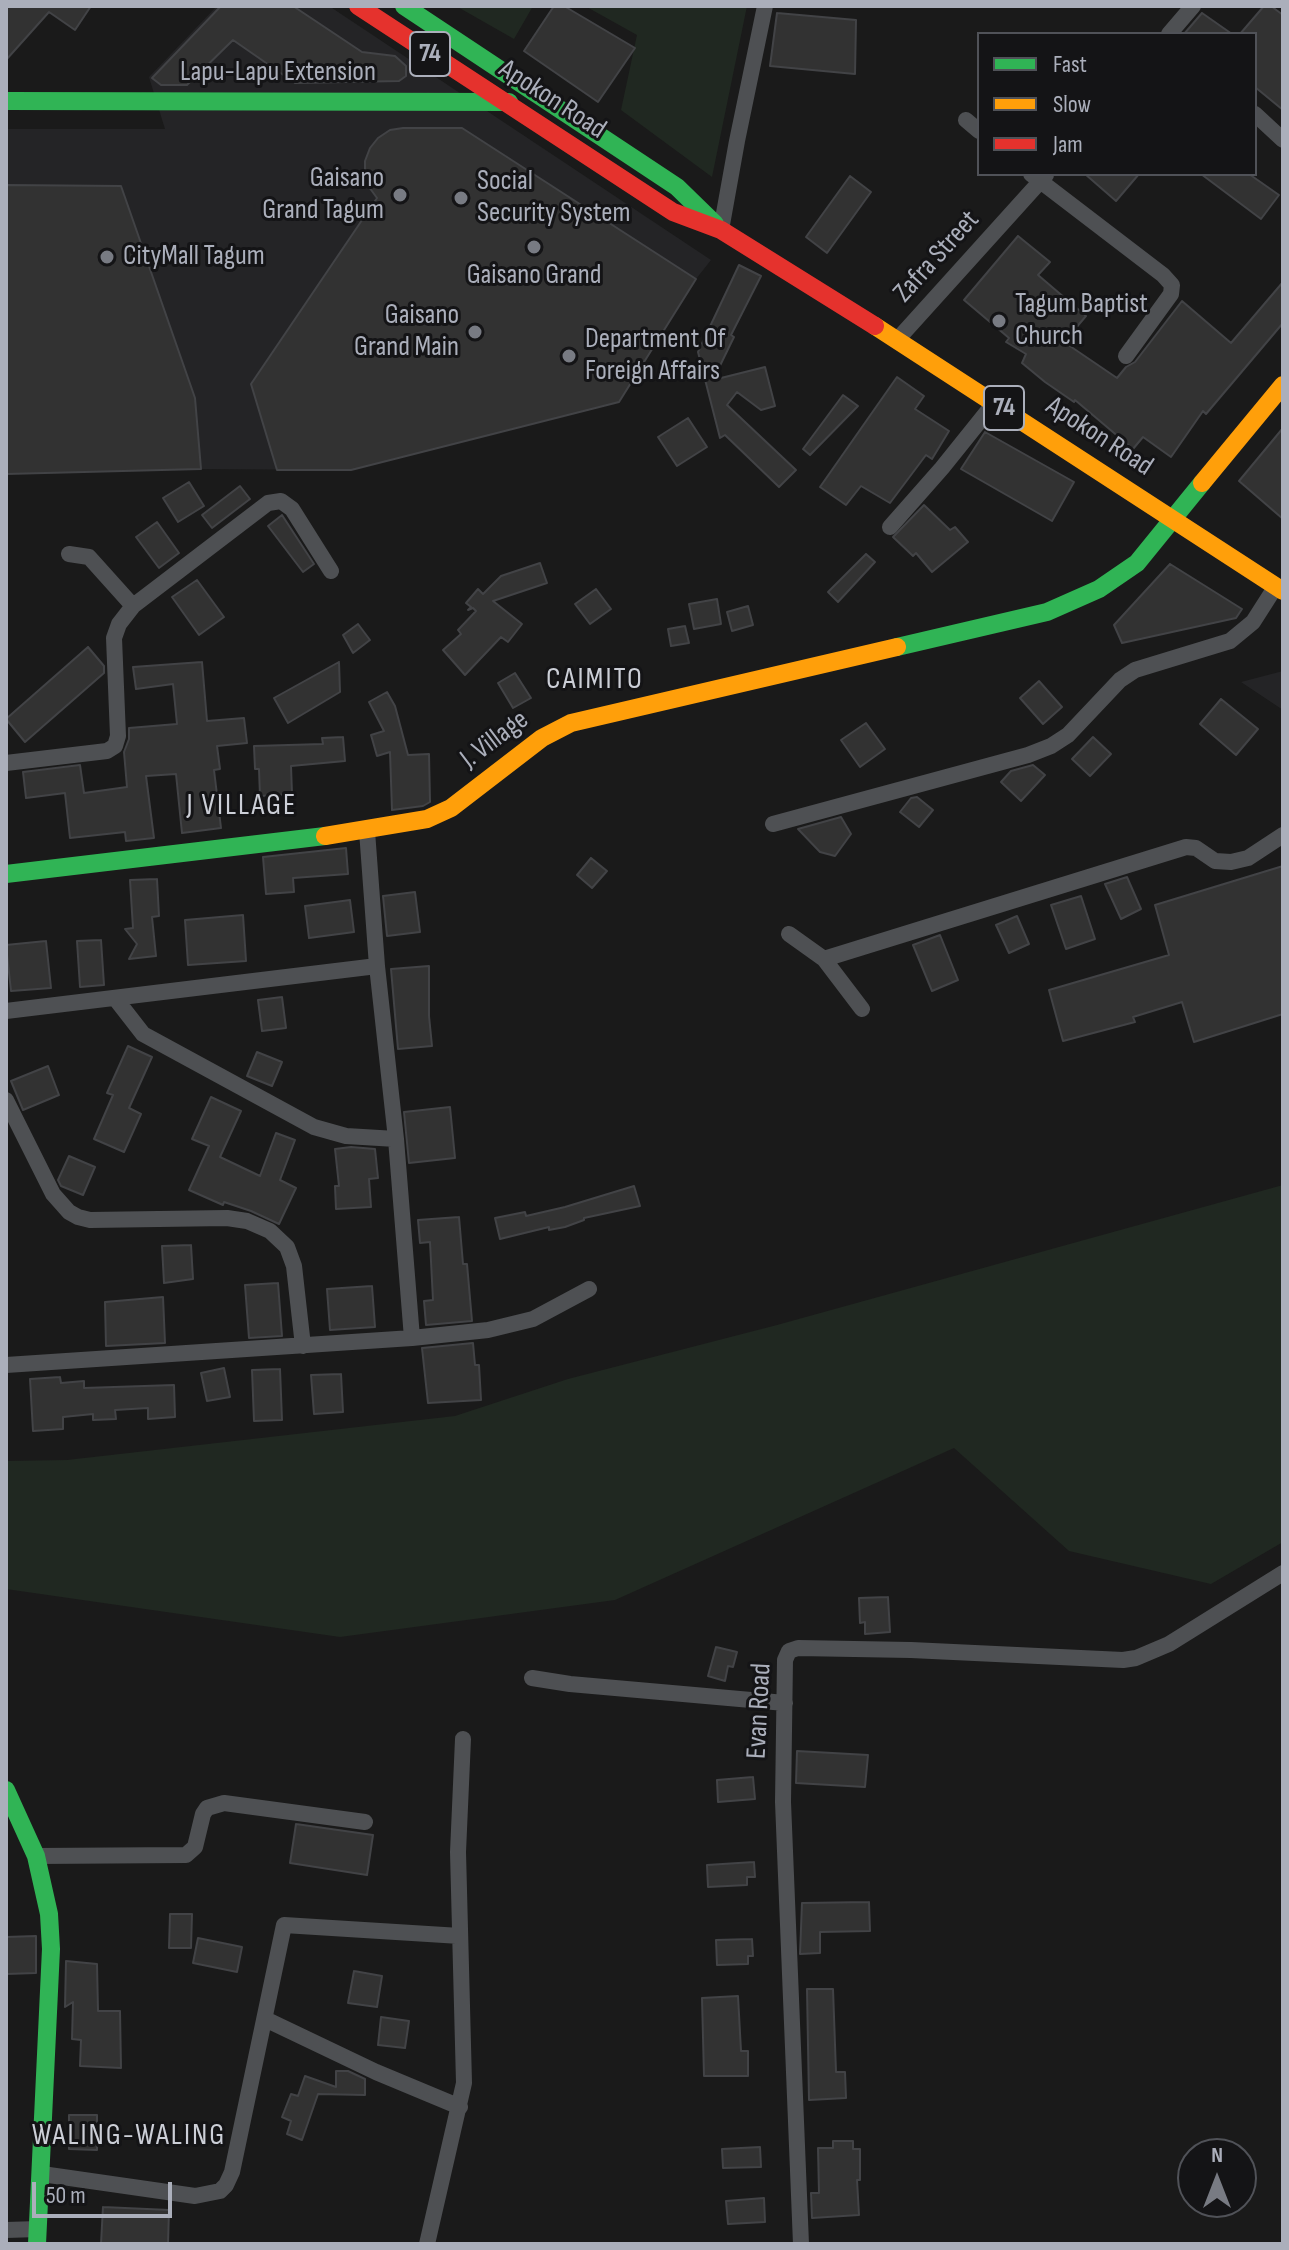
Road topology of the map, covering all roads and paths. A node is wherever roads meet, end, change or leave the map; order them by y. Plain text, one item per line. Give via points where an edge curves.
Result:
1 (358, 6) edge
2 (404, 6) edge
3 (765, 6) edge
4 (1193, 6) edge
5 (1171, 32) edge
6 (6, 101) edge
7 (502, 102) junction
8 (549, 102) junction
9 (1257, 116) edge
10 (1283, 140) edge
11 (1039, 177) edge
12 (721, 230) junction
13 (897, 340) junction
14 (1126, 356) dead end
15 (1283, 385) edge
16 (995, 402) junction
17 (1174, 520) junction
18 (890, 527) dead end
19 (69, 554) dead end
20 (331, 571) dead end
21 (1280, 589) edge
22 (133, 606) junction
23 (6, 763) edge
24 (773, 824) dead end
25 (367, 831) junction
26 (1283, 835) edge
27 (6, 874) edge
28 (789, 934) dead end
29 (824, 959) junction
30 (377, 966) junction
31 (115, 998) junction
32 (862, 1009) dead end
33 (6, 1011) edge
34 (6, 1100) edge
35 (396, 1139) junction
36 (589, 1289) dead end
37 (412, 1338) junction
38 (303, 1346) junction
39 (6, 1365) edge
40 (1283, 1573) edge
41 (532, 1678) dead end
42 (785, 1703) junction
43 (463, 1739) dead end
44 (6, 1790) edge
45 (365, 1822) dead end
46 (36, 1856) junction
47 (460, 1936) junction
48 (265, 2019) junction
49 (460, 2107) junction
50 (42, 2174) junction
51 (6, 2230) edge
52 (37, 2237) edge
53 (427, 2244) edge
54 (801, 2244) edge

1 - 7 main road, Apokon Road / 74
2 - 8 main road, Apokon Road / 74
3 - 12 street
4 - 5 street
6 - 7 main road, Lapu-Lapu Extension
7 - 8 main road, Lapu-Lapu Extension
7 - 12 main road, Apokon Road / 74 via 673,212
8 - 12 main road, Apokon Road / 74 via 677,187
9 - 10 street
11 - 13 street, Zafra Street
11 - 14 street via 1172,285 1171,294
12 - 13 main road, Apokon Road / 74
13 - 16 main road, Apokon Road / 74
15 - 17 main road, J. Village
16 - 17 main road, Apokon Road / 74
16 - 18 street
17 - 21 main road, Apokon Road / 74
17 - 25 main road, J. Village via 1119,577 1047,612 571,723 542,738 451,808 427,819
19 - 22 street via 89,557
20 - 22 street via 292,509 274,501
21 - 24 street via 1230,641 1135,670 1120,680 1051,746
22 - 23 street via 114,638 115,746
25 - 27 main road, J. Village
25 - 30 street
26 - 29 street via 1248,858 1231,862 1215,861 1186,847
28 - 29 street
29 - 32 street
30 - 31 street
30 - 35 street
31 - 33 street
31 - 35 street via 143,1034 314,1127 346,1136
34 - 38 street via 53,1194 78,1217 227,1218 270,1231 287,1247 294,1266
35 - 37 street
36 - 37 street via 511,1326
37 - 38 street
38 - 39 street
40 - 42 street, Evan Road via 1169,1644 1136,1658 793,1649 785,1660
41 - 42 street
42 - 54 street, Evan Road via 785,1895
43 - 47 street
44 - 46 main road
45 - 46 street via 224,1803 207,1808 195,1847 186,1855
46 - 50 main road via 51,1949
47 - 48 street via 284,1925
47 - 49 street
48 - 49 street
48 - 50 street via 232,2172 220,2191 195,2196
49 - 53 street
50 - 52 main road
51 - 52 street

